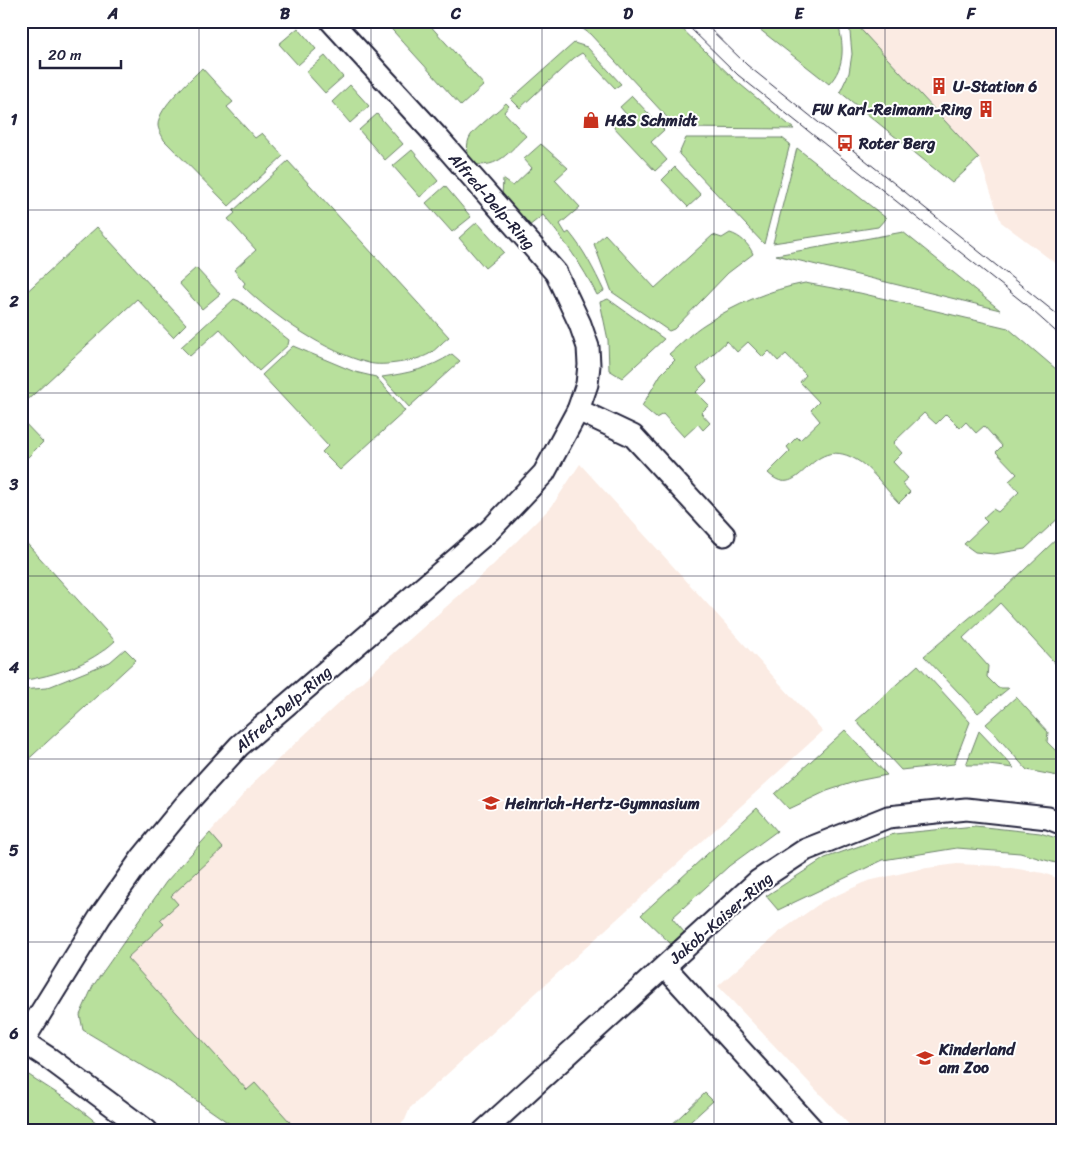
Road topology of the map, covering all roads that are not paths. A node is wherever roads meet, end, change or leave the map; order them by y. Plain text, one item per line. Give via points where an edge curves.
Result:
1 (331, 21) edge
2 (578, 410) junction
3 (724, 535) dead end
4 (1063, 824) edge
5 (664, 967) junction
6 (22, 1040) edge
7 (146, 1131) edge
8 (484, 1131) edge
9 (814, 1131) edge

1 - 2 street, Alfred-Delp-Ring via 556,273 588,347 587,384
2 - 3 street via 633,436
2 - 6 street, Alfred-Delp-Ring via 544,473 490,530 240,746 186,804 100,917
4 - 5 street, Jakob-Kaiser-Ring via 1048,818 966,808 888,817 805,850 758,881
5 - 8 street, Jakob-Kaiser-Ring
5 - 9 street, Jakob-Kaiser-Ring
6 - 7 street

